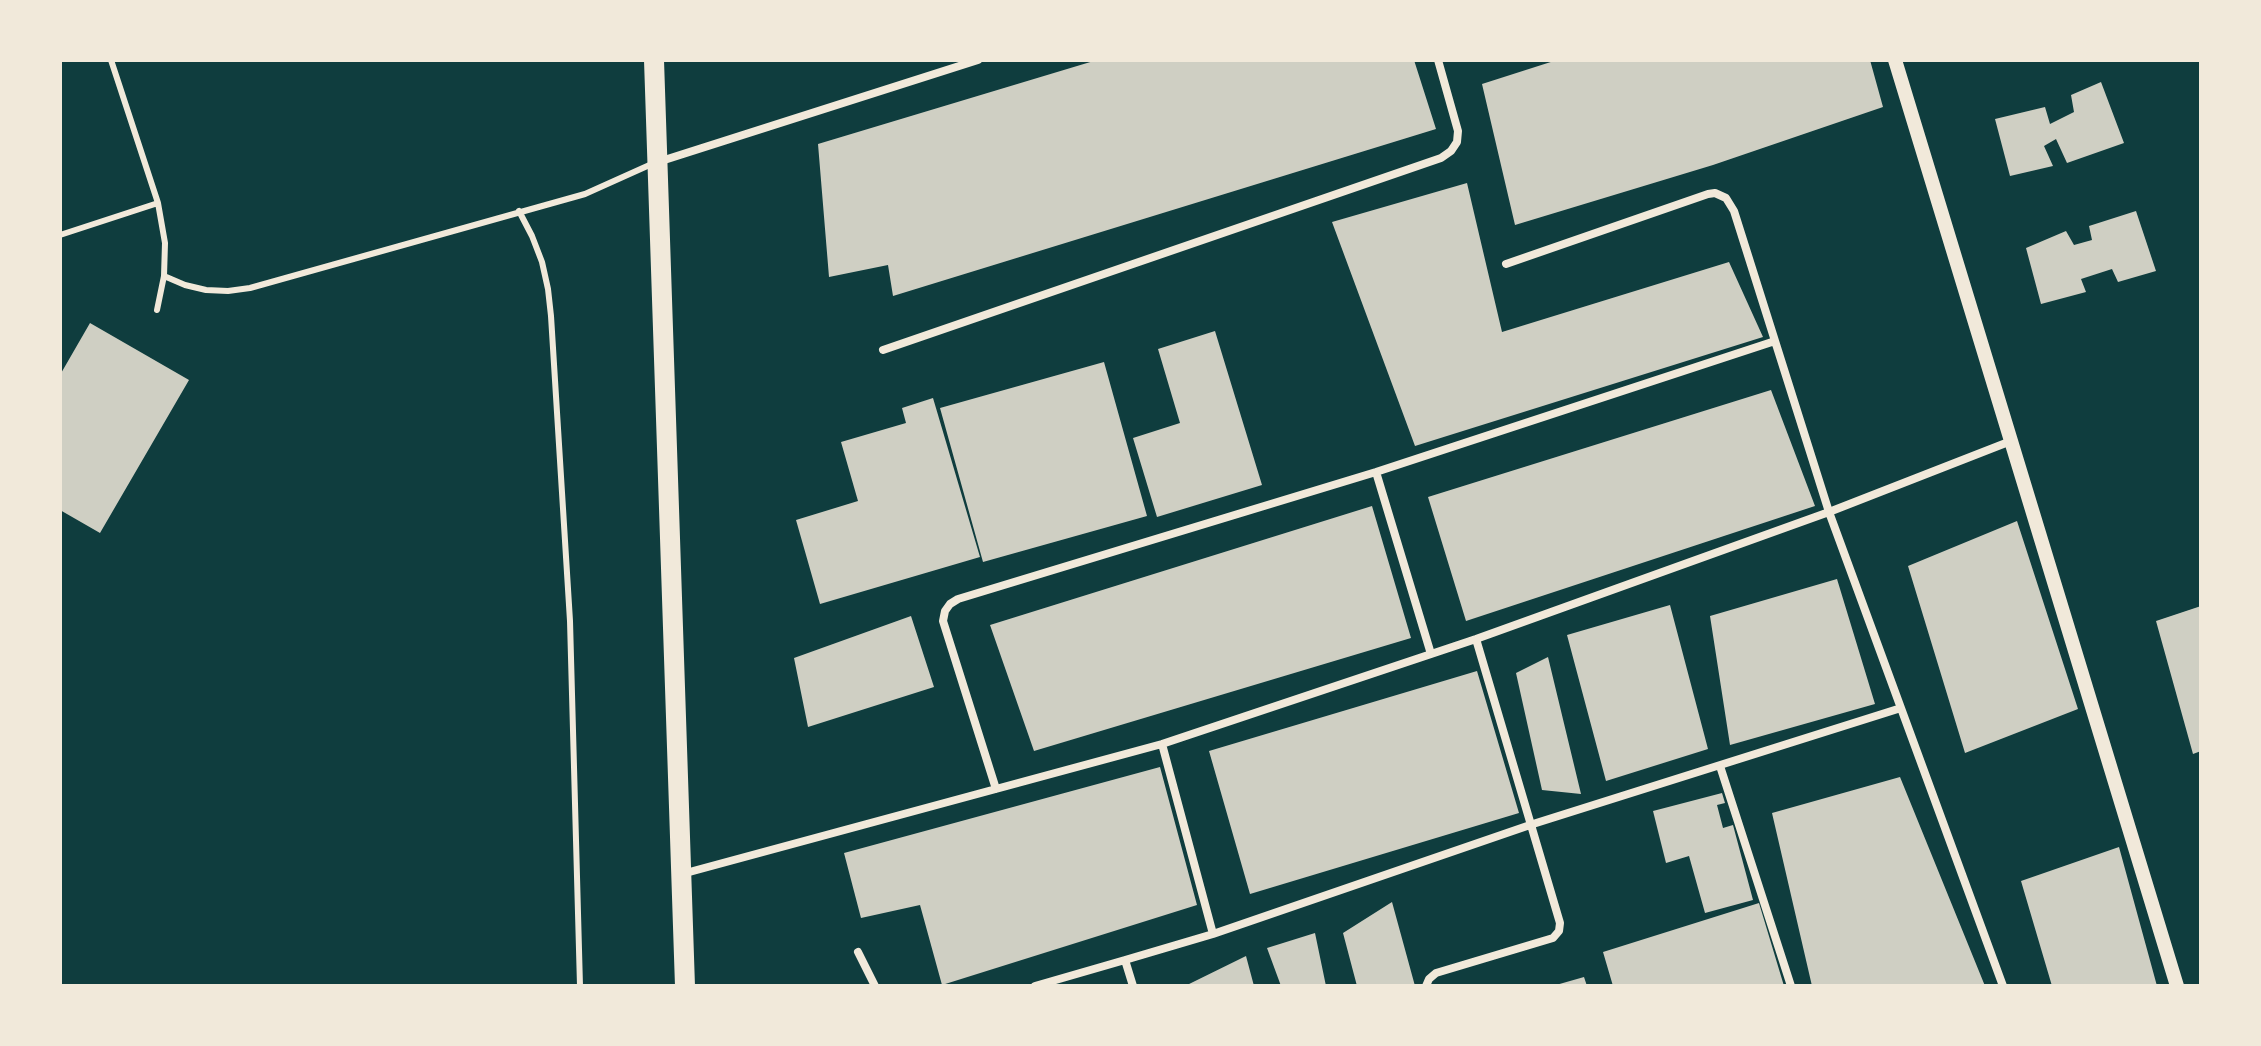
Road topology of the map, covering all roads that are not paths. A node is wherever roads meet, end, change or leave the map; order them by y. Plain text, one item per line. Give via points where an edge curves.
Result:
1 (111, 60) edge
2 (654, 60) edge
3 (978, 60) edge
4 (1438, 60) edge
5 (1895, 60) edge
6 (658, 162) junction
7 (158, 203) junction
8 (519, 211) junction
9 (60, 235) edge
10 (1506, 264) dead end
11 (164, 276) junction
12 (157, 310) dead end
13 (1775, 341) junction
14 (883, 350) dead end
15 (2011, 441) junction
16 (1376, 472) junction
17 (1829, 512) junction
18 (1476, 639) junction
19 (1431, 654) junction
20 (1901, 708) junction
21 (1162, 744) junction
22 (1720, 766) junction
23 (996, 789) junction
24 (1533, 824) junction
25 (682, 875) junction
26 (1213, 934) junction
27 (858, 952) dead end
28 (1125, 960) junction
29 (580, 986) edge
30 (685, 986) edge
31 (875, 986) edge
32 (1035, 986) edge
33 (1133, 986) edge
34 (1426, 986) edge
35 (1791, 986) edge
36 (2003, 986) edge
37 (2177, 986) edge

1 - 7 lane
2 - 6 main road
3 - 6 street
4 - 14 street via 1458,131 1457,142 1441,158
5 - 15 street
6 - 8 lane via 585,194
6 - 25 main road
7 - 9 lane
7 - 11 lane
8 - 11 lane via 250,288 206,290
8 - 29 lane via 542,262 551,316 570,621
10 - 13 street via 1715,193 1734,211
11 - 12 lane
13 - 16 street
13 - 17 street
15 - 17 street
15 - 37 street
16 - 19 street
16 - 23 street via 950,604 943,621
17 - 18 street
17 - 20 street
18 - 19 street
18 - 24 street
19 - 21 street
20 - 22 street
20 - 36 street
21 - 23 street
21 - 26 street
22 - 24 street
22 - 35 street
23 - 25 street
24 - 26 street
24 - 34 street via 1559,931 1553,938 1436,973
25 - 30 main road
26 - 28 street
27 - 31 street
28 - 32 street
28 - 33 street

